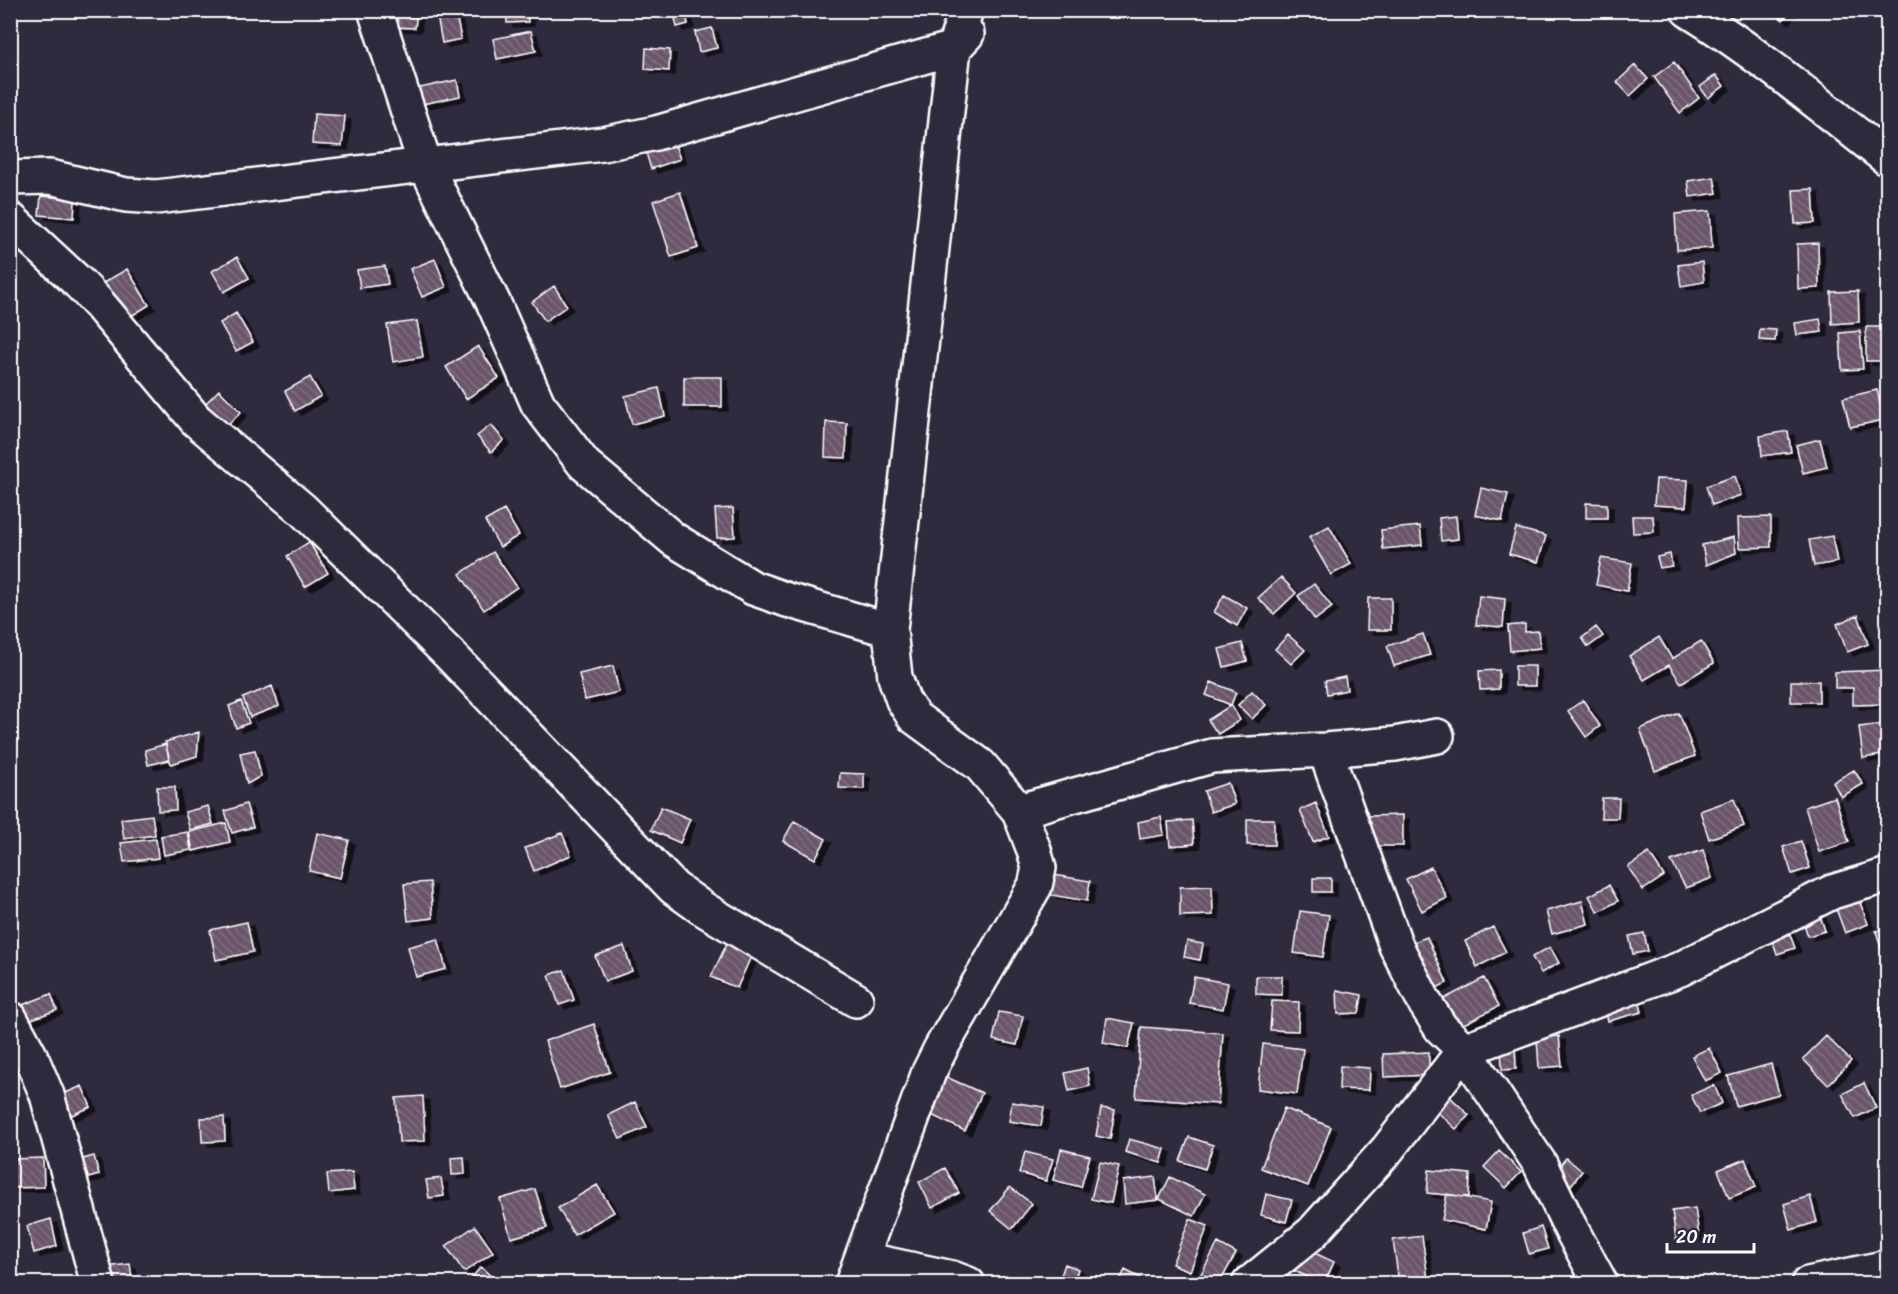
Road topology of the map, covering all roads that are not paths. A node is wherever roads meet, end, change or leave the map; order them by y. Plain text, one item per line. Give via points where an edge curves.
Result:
1 (375, 10) edge
2 (966, 10) edge
3 (988, 10) edge
4 (1688, 10) edge
5 (954, 48) junction
6 (1887, 159) edge
7 (425, 164) junction
8 (10, 178) edge
9 (10, 219) edge
10 (890, 630) junction
11 (1437, 736) dead end
12 (1325, 750) junction
13 (1019, 811) junction
14 (1887, 874) edge
15 (856, 1000) dead end
16 (10, 1018) edge
17 (1464, 1050) junction
18 (1887, 1267) edge
19 (858, 1271) edge
20 (98, 1284) edge
21 (968, 1284) edge
22 (1249, 1284) edge
23 (1601, 1284) edge
24 (1808, 1284) edge

1 - 7 street
2 - 5 street
3 - 5 street
4 - 6 street via 1762,59
5 - 7 street via 656,133 603,144
5 - 10 street
7 - 8 street via 156,197 126,195 50,177
7 - 10 street via 538,404 584,464 673,539 753,588
9 - 15 street via 92,297 196,420 303,510 451,656 674,888
10 - 13 street via 895,677 914,717 980,765
11 - 12 street
12 - 13 street via 1212,756
12 - 17 street via 1396,946 1425,1003
13 - 19 street via 1039,868 1035,886 929,1072
14 - 17 street via 1832,892 1680,969
16 - 20 street via 47,1095
17 - 22 street via 1387,1150 1312,1233
17 - 23 street via 1540,1164
18 - 24 street
19 - 21 street via 952,1278

